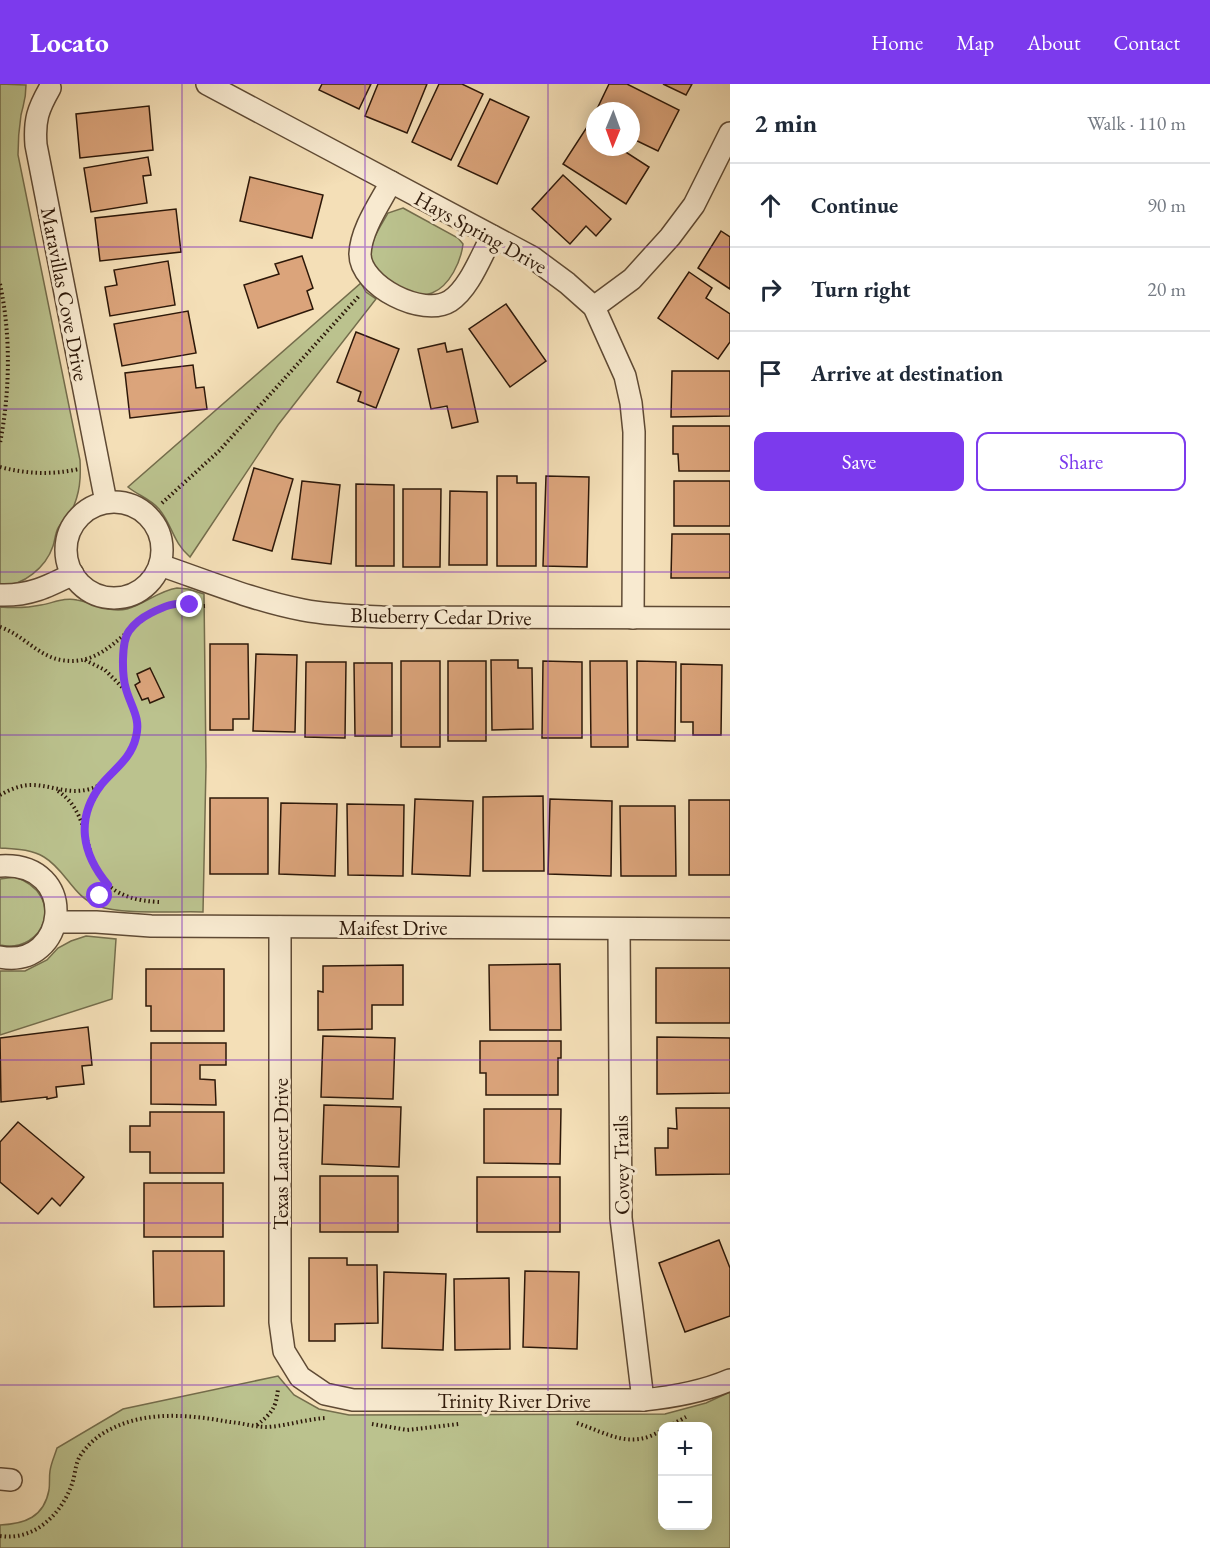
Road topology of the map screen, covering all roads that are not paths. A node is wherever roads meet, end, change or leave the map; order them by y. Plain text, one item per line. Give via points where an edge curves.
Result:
1 (207, 84) edge
2 (52, 85) edge
3 (730, 133) edge
4 (391, 182) junction
5 (492, 236) junction
6 (594, 307) junction
7 (106, 502) junction
8 (160, 565) junction
9 (73, 574) junction
10 (0, 596) edge
11 (633, 618) junction
12 (730, 618) edge
13 (6, 864) edge
14 (57, 922) junction
15 (280, 927) junction
16 (619, 929) junction
17 (730, 929) edge
18 (0, 957) edge
19 (300, 1377) joint
20 (730, 1380) edge
21 (643, 1400) junction

1 - 4 street, Hays Spring Drive
2 - 7 street, Maravillas Cove Drive via 34,126 36,145
3 - 6 street via 694,205 670,237 632,279
4 - 5 street, Hays Spring Drive
4 - 5 street via 363,238 360,256 368,275 407,303 430,307 448,303 462,292
5 - 6 street, Hays Spring Drive via 532,258
6 - 11 street, Hays Spring Drive via 625,376 631,403
7 - 8 street via 121,502 140,509 154,523 162,542
7 - 9 street via 83,513 70,529 65,549
8 - 9 street via 153,580 137,593 118,599 98,596 80,585
8 - 11 street, Blueberry Cedar Drive via 302,610 339,615
9 - 10 street via 37,592
11 - 12 street, Blueberry Cedar Drive
13 - 14 street via 33,871 46,881 55,897
14 - 15 street, Maifest Drive
14 - 18 street via 48,940 31,954
15 - 16 street, Maifest Drive
15 - 19 street, Texas Lancer Drive via 280,1322 284,1351
16 - 17 street, Maifest Drive
16 - 21 street, Covey Trails via 621,1218
19 - 21 street, Trinity River Drive via 325,1394 353,1400
20 - 21 street, Trinity River Drive via 708,1390

